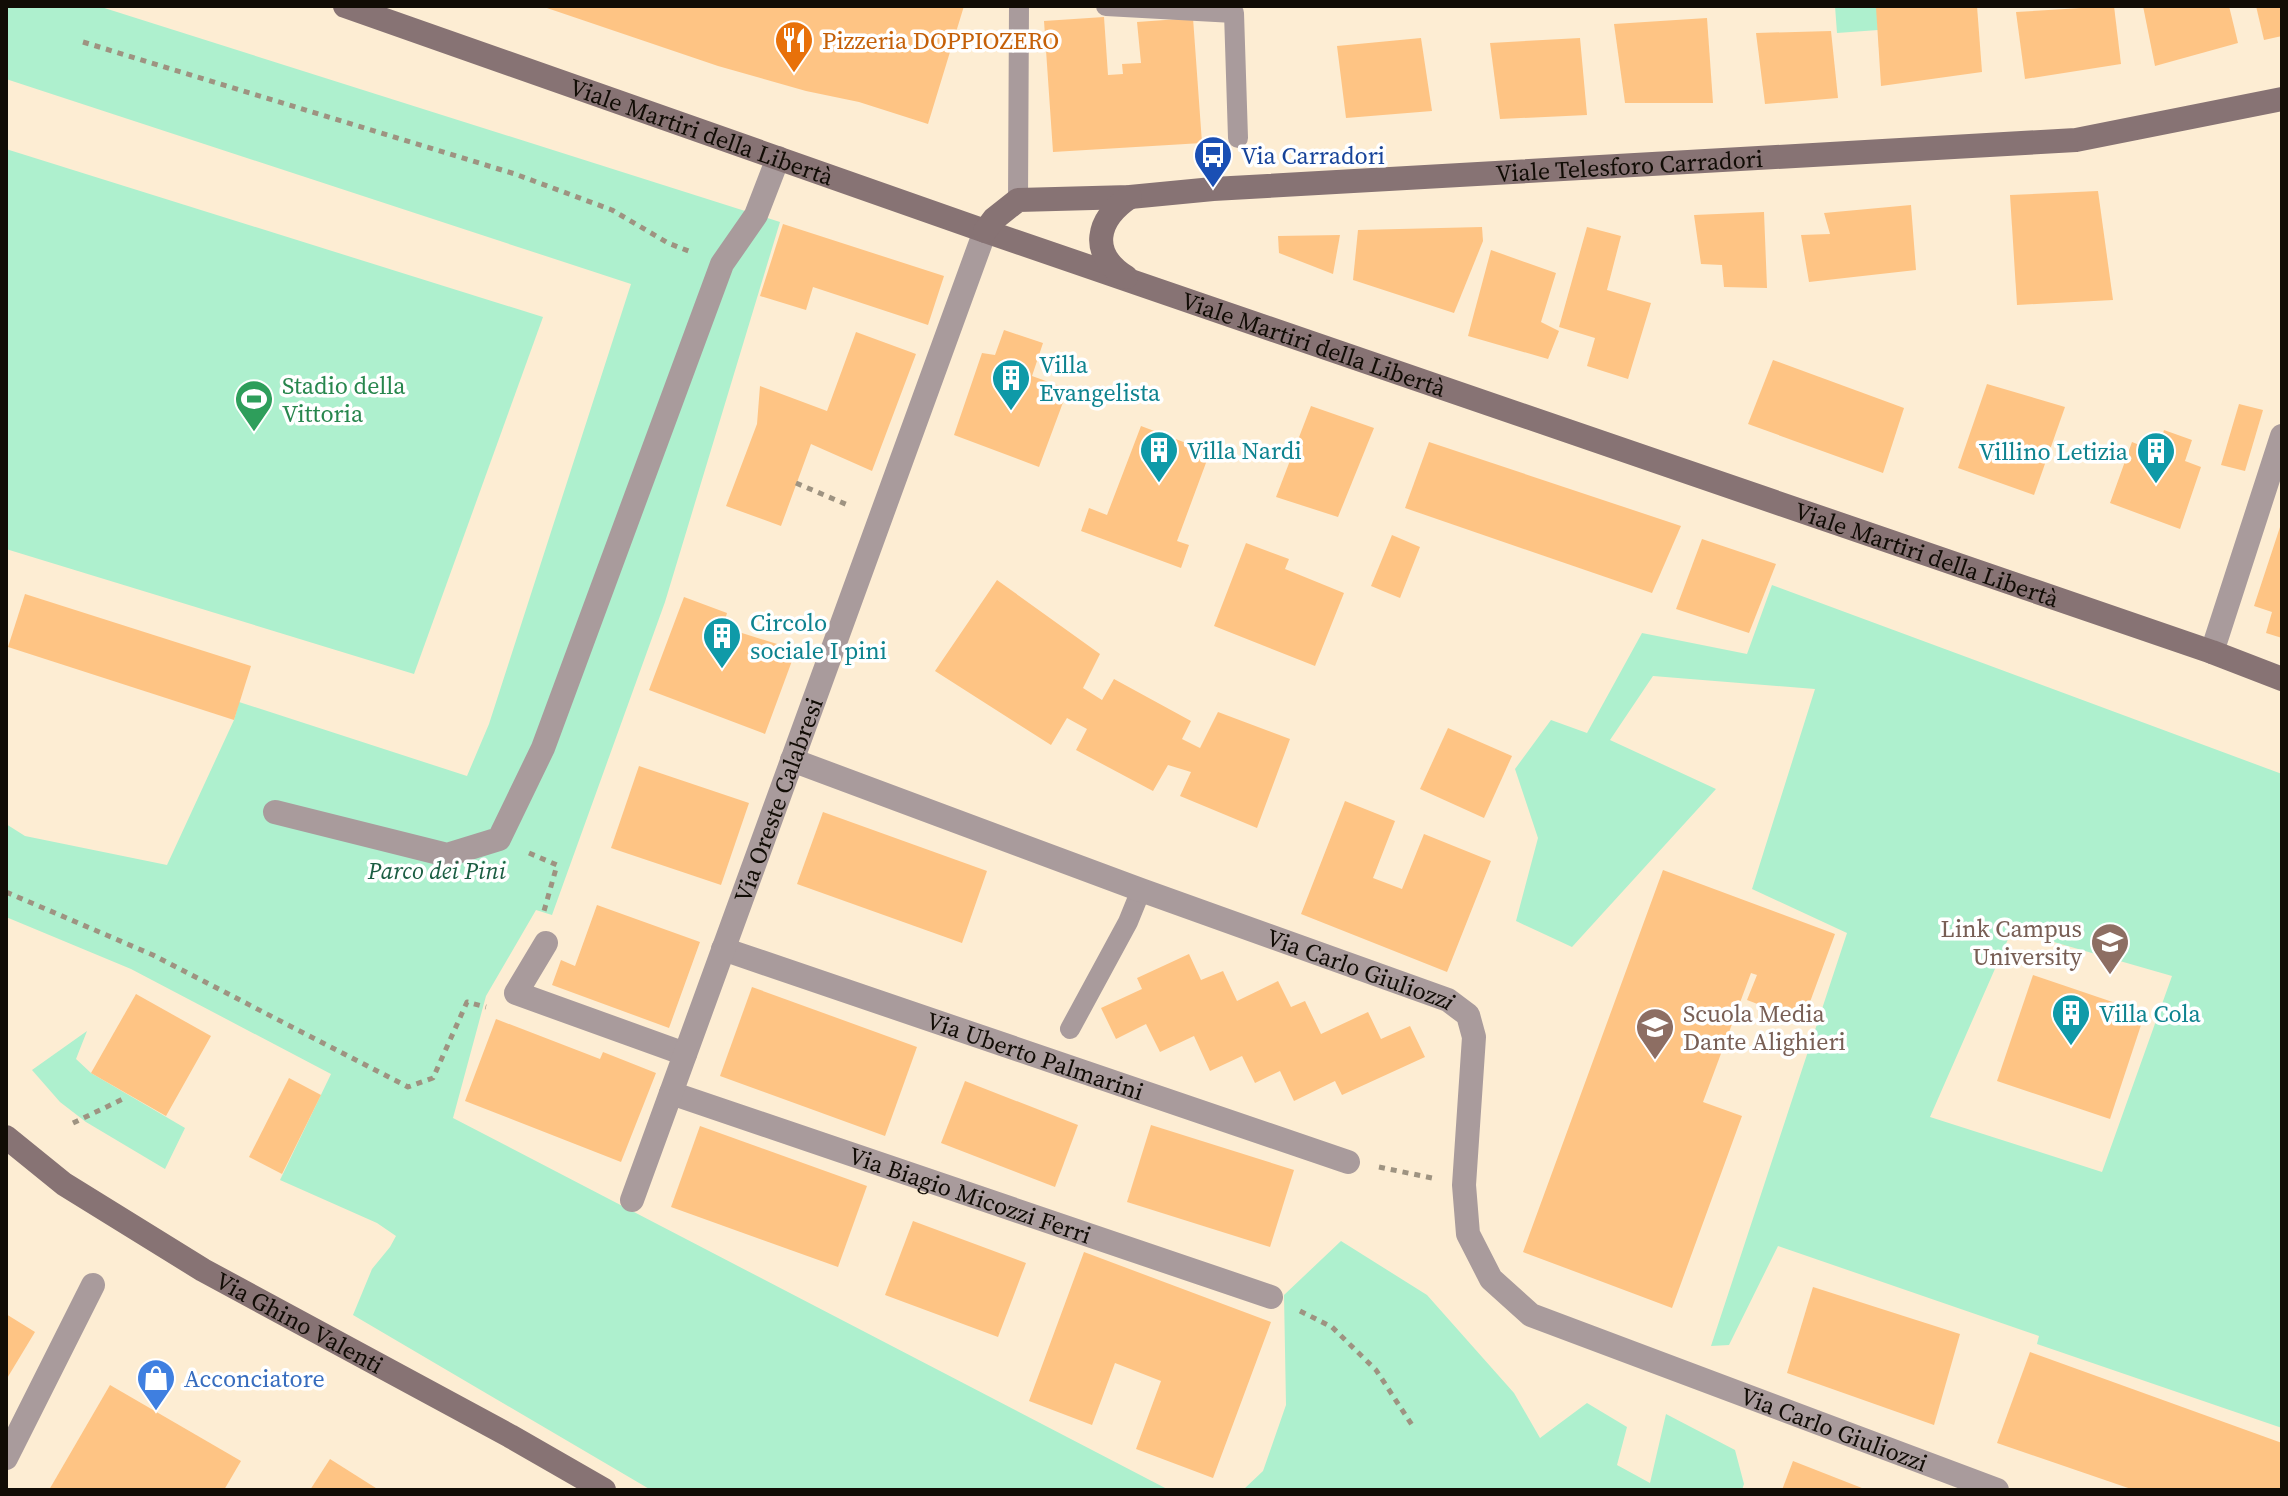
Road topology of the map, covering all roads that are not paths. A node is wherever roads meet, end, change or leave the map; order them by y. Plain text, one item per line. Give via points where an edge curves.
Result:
1 (345, 6) edge
2 (1019, 6) edge
3 (1106, 6) edge
4 (2282, 99) edge
5 (1238, 138) dead end
6 (778, 158) junction
7 (1130, 197) junction
8 (1018, 200) junction
9 (985, 231) junction
10 (1135, 283) junction
11 (2282, 436) edge
12 (2212, 652) junction
13 (2282, 679) edge
14 (792, 760) junction
15 (275, 812) dead end
16 (1141, 890) junction
17 (544, 932) road end
18 (723, 949) junction
19 (1070, 1029) dead end
20 (685, 1054) junction
21 (671, 1093) junction
22 (6, 1137) edge
23 (1348, 1162) dead end
24 (632, 1200) dead end
25 (93, 1285) dead end
26 (1271, 1297) road end
27 (6, 1458) edge
28 (604, 1490) edge
29 (1997, 1490) edge

1 - 6 main road, Viale Martiri della Libertà
2 - 8 lane
3 - 5 lane via 1234,13
4 - 7 main road, Viale Telesforo Carradori via 2076,140
6 - 9 main road, Viale Martiri della Libertà
6 - 15 street via 756,215 722,264 543,748 499,839 447,855
7 - 8 main road, Viale Telesforo Carradori
7 - 10 main road via 1106,218 1102,242 1117,271
8 - 9 main road
9 - 10 main road, Viale Martiri della Libertà
9 - 14 street, Via Oreste Calabresi
10 - 12 main road, Viale Martiri della Libertà
11 - 12 street
12 - 13 main road, Viale Martiri della Libertà
14 - 16 street, Via Carlo Giuliozzi
14 - 18 street, Via Oreste Calabresi
16 - 19 lane
16 - 29 street, Via Carlo Giuliozzi via 1448,1000 1468,1015 1474,1037 1464,1185 1468,1234 1491,1279 1531,1315
17 - 20 street via 516,993
18 - 20 street, Via Oreste Calabresi
18 - 23 street, Via Uberto Palmarini
20 - 21 street, Via Oreste Calabresi
21 - 24 street, Via Oreste Calabresi
21 - 26 street, Via Biagio Micozzi Ferri
22 - 28 main road, Via Ghino Valenti via 64,1184 203,1270
25 - 27 street

